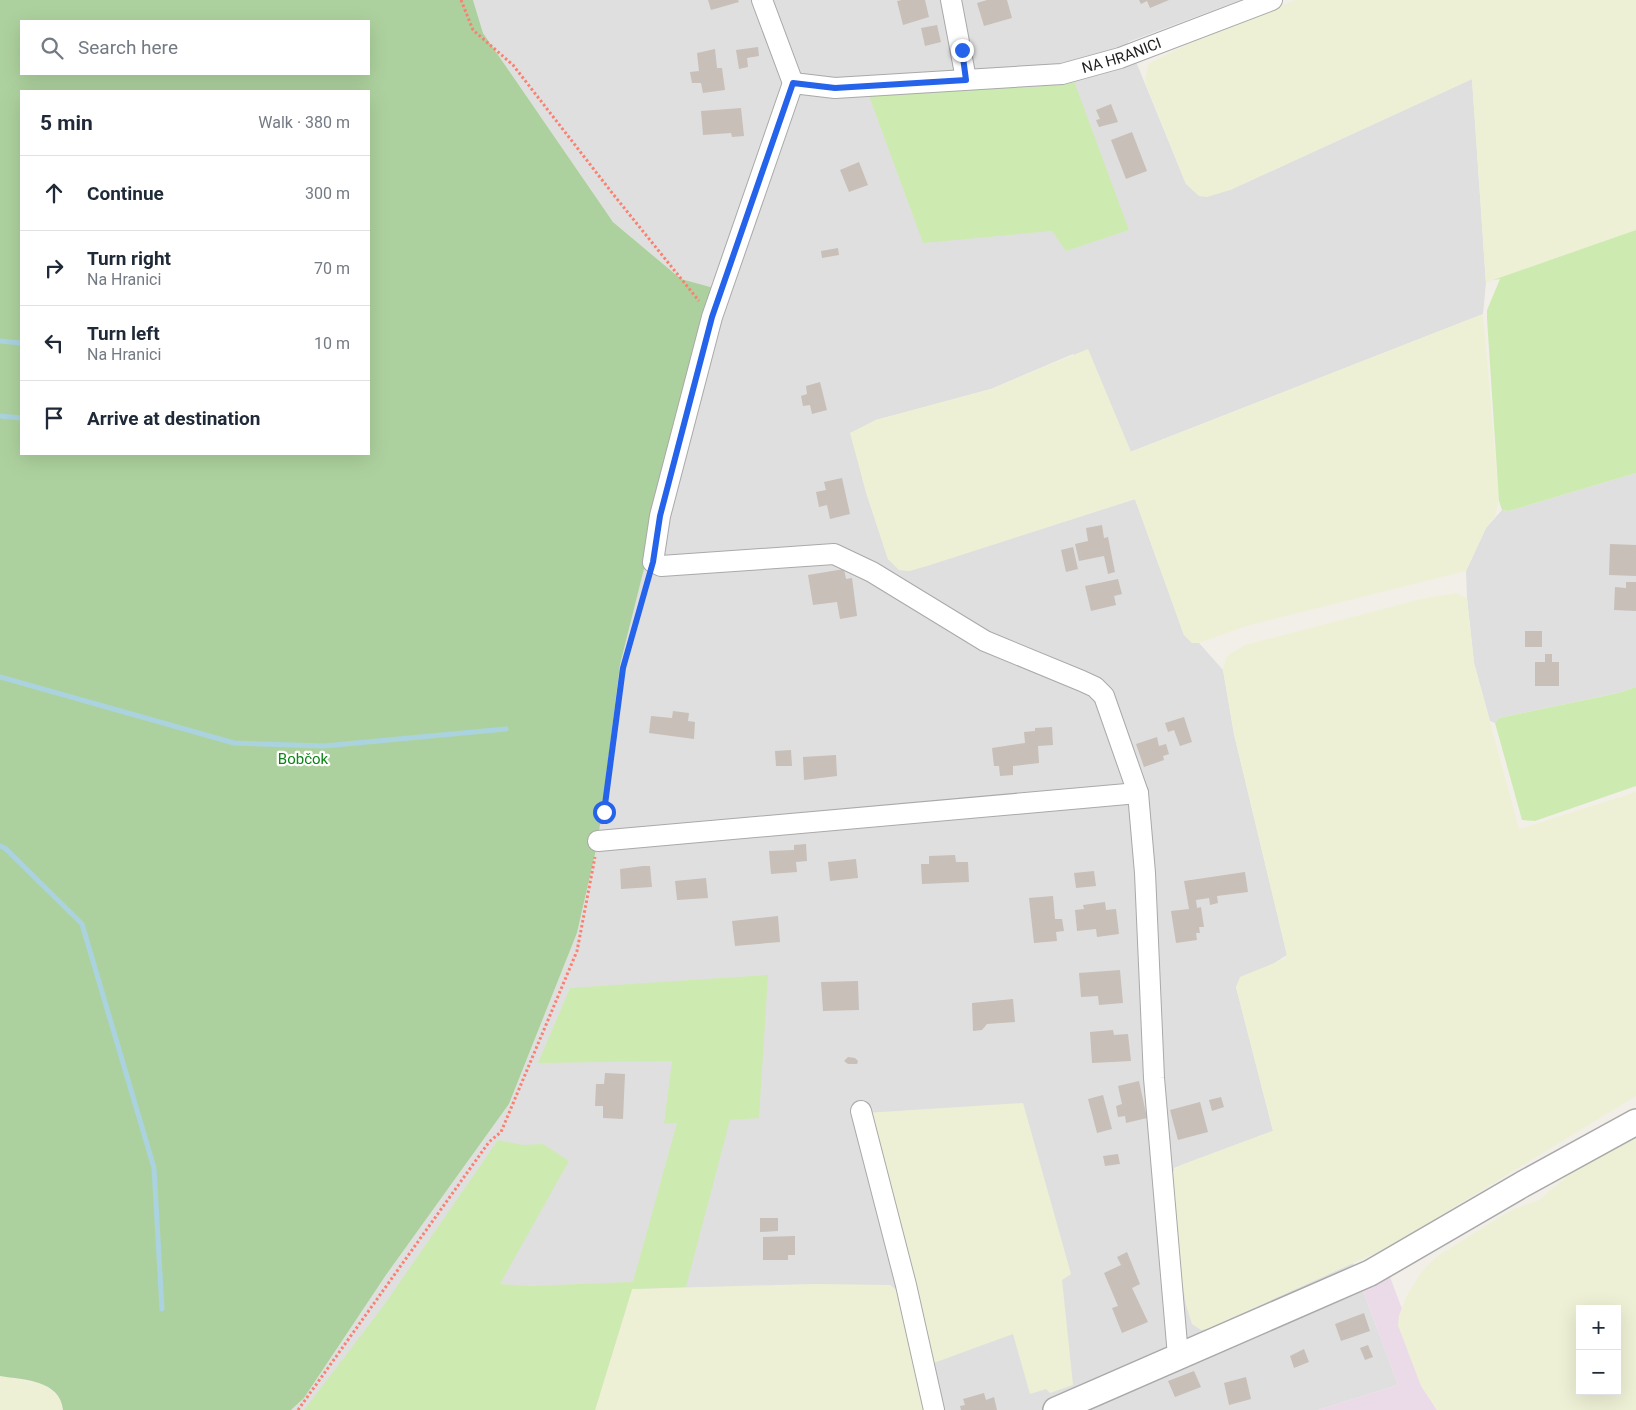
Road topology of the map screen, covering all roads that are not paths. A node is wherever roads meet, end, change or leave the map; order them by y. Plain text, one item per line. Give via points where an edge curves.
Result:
1 (762, 0) edge
2 (952, 0) edge
3 (1272, 0) edge
4 (966, 80) junction
5 (793, 83) junction
6 (1138, 793) junction
7 (598, 841) road end
8 (861, 1111) dead end
9 (1636, 1122) edge
10 (1178, 1356) junction
11 (1084, 1405) edge
12 (934, 1410) edge
13 (1056, 1410) edge

1 - 5 street
2 - 4 street
3 - 4 street, NA HRANICI via 1120,58 1062,74
4 - 5 street, NA HRANICI via 835,88
5 - 6 street via 712,317 660,516 653,562 661,566 834,554 872,572 984,642 1095,687 1104,696
6 - 7 street
6 - 10 street via 1145,873 1154,1078
8 - 12 street
9 - 10 street via 1370,1273
10 - 11 street
11 - 13 street

